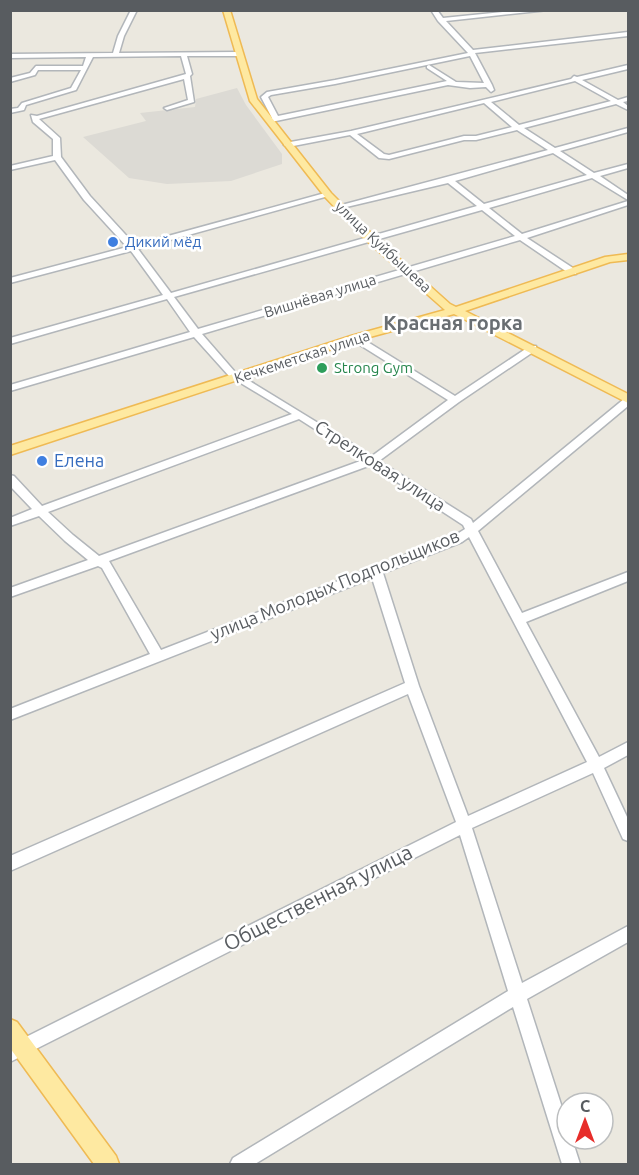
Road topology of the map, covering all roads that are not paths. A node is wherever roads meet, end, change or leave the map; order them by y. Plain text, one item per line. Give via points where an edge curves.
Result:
1 (134, 10) edge
2 (226, 10) edge
3 (433, 10) edge
4 (546, 10) edge
5 (440, 20) junction
6 (628, 34) edge
7 (471, 53) junction
8 (238, 54) junction
9 (184, 55) junction
10 (10, 56) edge
11 (90, 56) junction
12 (115, 56) junction
13 (429, 67) dead end
14 (628, 67) edge
15 (83, 71) dead end
16 (188, 75) junction
17 (574, 78) junction
18 (10, 80) edge
19 (453, 82) junction
20 (489, 86) junction
21 (628, 99) edge
22 (485, 102) junction
23 (617, 102) junction
24 (167, 108) dead end
25 (628, 108) edge
26 (22, 109) junction
27 (10, 111) edge
28 (36, 118) junction
29 (273, 120) junction
30 (516, 126) junction
31 (628, 130) edge
32 (351, 133) junction
33 (288, 145) junction
34 (553, 151) junction
35 (57, 157) junction
36 (628, 166) edge
37 (10, 168) edge
38 (594, 176) junction
39 (449, 180) junction
40 (328, 195) junction
41 (628, 198) edge
42 (628, 203) edge
43 (481, 206) junction
44 (338, 207) junction
45 (521, 237) junction
46 (370, 238) junction
47 (133, 248) junction
48 (628, 257) edge
49 (408, 270) junction
50 (573, 272) junction
51 (10, 281) edge
52 (169, 296) junction
53 (454, 310) junction
54 (196, 333) junction
55 (355, 339) junction
56 (10, 341) edge
57 (532, 348) junction
58 (236, 378) junction
59 (10, 388) edge
60 (455, 400) junction
61 (628, 400) edge
62 (300, 415) junction
63 (10, 451) edge
64 (372, 461) junction
65 (10, 479) edge
66 (40, 510) junction
67 (10, 522) edge
68 (472, 530) junction
69 (99, 562) junction
70 (376, 571) junction
71 (628, 576) edge
72 (10, 593) edge
73 (520, 619) junction
74 (157, 655) junction
75 (412, 686) junction
76 (10, 715) edge
77 (628, 748) edge
78 (597, 765) junction
79 (464, 825) junction
80 (628, 834) edge
81 (10, 864) edge
82 (628, 934) edge
83 (519, 994) junction
84 (10, 1029) edge
85 (17, 1050) edge
86 (108, 1164) edge
87 (239, 1164) edge
88 (571, 1164) edge

1 - 12 street
2 - 8 main road, улица Куйбышева
3 - 5 street
4 - 5 street
5 - 7 street
6 - 7 street
7 - 20 street
7 - 29 street via 269,93 264,97
8 - 9 street
8 - 29 main road, улица Куйбышева via 253,99
9 - 12 street
9 - 16 street
10 - 11 street
11 - 12 street
11 - 18 street via 85,68 36,68 33,74
13 - 19 street
14 - 17 street
15 - 26 street via 74,89 24,104
16 - 24 street via 192,101
16 - 28 street
17 - 22 street
17 - 23 street
19 - 20 street
19 - 29 street
20 - 22 street via 495,95
21 - 23 street
22 - 30 street
22 - 32 street
23 - 25 street
23 - 30 street
26 - 27 street
26 - 28 street, Стрелковая улица
28 - 35 street, Стрелковая улица via 56,138
29 - 33 main road, улица Куйбышева
30 - 32 street via 387,157
30 - 34 street
31 - 34 street
32 - 33 street
33 - 40 main road, улица Куйбышева
34 - 38 street
34 - 39 street
35 - 37 street
35 - 47 street, Стрелковая улица via 87,198
36 - 38 street
38 - 41 street
38 - 43 street
39 - 43 street
39 - 44 street
40 - 44 main road, улица Куйбышева
40 - 47 street
42 - 45 street, Вишнёвая улица
43 - 45 street
43 - 46 street
44 - 46 main road, улица Куйбышева
45 - 49 street, Вишнёвая улица
45 - 50 street
46 - 49 main road, улица Куйбышева
46 - 52 street
47 - 51 street
47 - 52 street, Стрелковая улица
48 - 50 main road, Кечкеметская улица via 609,259
49 - 53 main road, улица Куйбышева
49 - 54 street, Вишнёвая улица
50 - 53 main road, Кечкеметская улица
52 - 54 street, Стрелковая улица
52 - 56 street
53 - 55 main road, Кечкеметская улица
53 - 57 main road, улица Куйбышева
54 - 58 street, Стрелковая улица
54 - 59 street, Вишнёвая улица
55 - 58 main road, Кечкеметская улица
55 - 60 street
57 - 60 street
57 - 61 main road, улица Куйбышева
58 - 62 street, Стрелковая улица
58 - 63 main road, Кечкеметская улица
60 - 64 street
61 - 68 street, улица Молодых Подпольщиков
62 - 64 street, Стрелковая улица
62 - 66 street
64 - 68 street, Стрелковая улица via 467,522
64 - 69 street
65 - 66 street
66 - 67 street
66 - 69 street
68 - 70 street, улица Молодых Подпольщиков
68 - 73 street, Стрелковая улица
69 - 72 street
69 - 74 street via 106,565
70 - 74 street, улица Молодых Подпольщиков
70 - 75 street
71 - 73 street
73 - 78 street, Стрелковая улица
74 - 76 street, улица Молодых Подпольщиков
75 - 79 street
75 - 81 street
77 - 78 street, Общественная улица
78 - 79 street, Общественная улица
78 - 80 street, Стрелковая улица
79 - 83 street
79 - 85 street, Общественная улица
82 - 83 street
83 - 87 street
83 - 88 street
84 - 85 main road
85 - 86 main road

